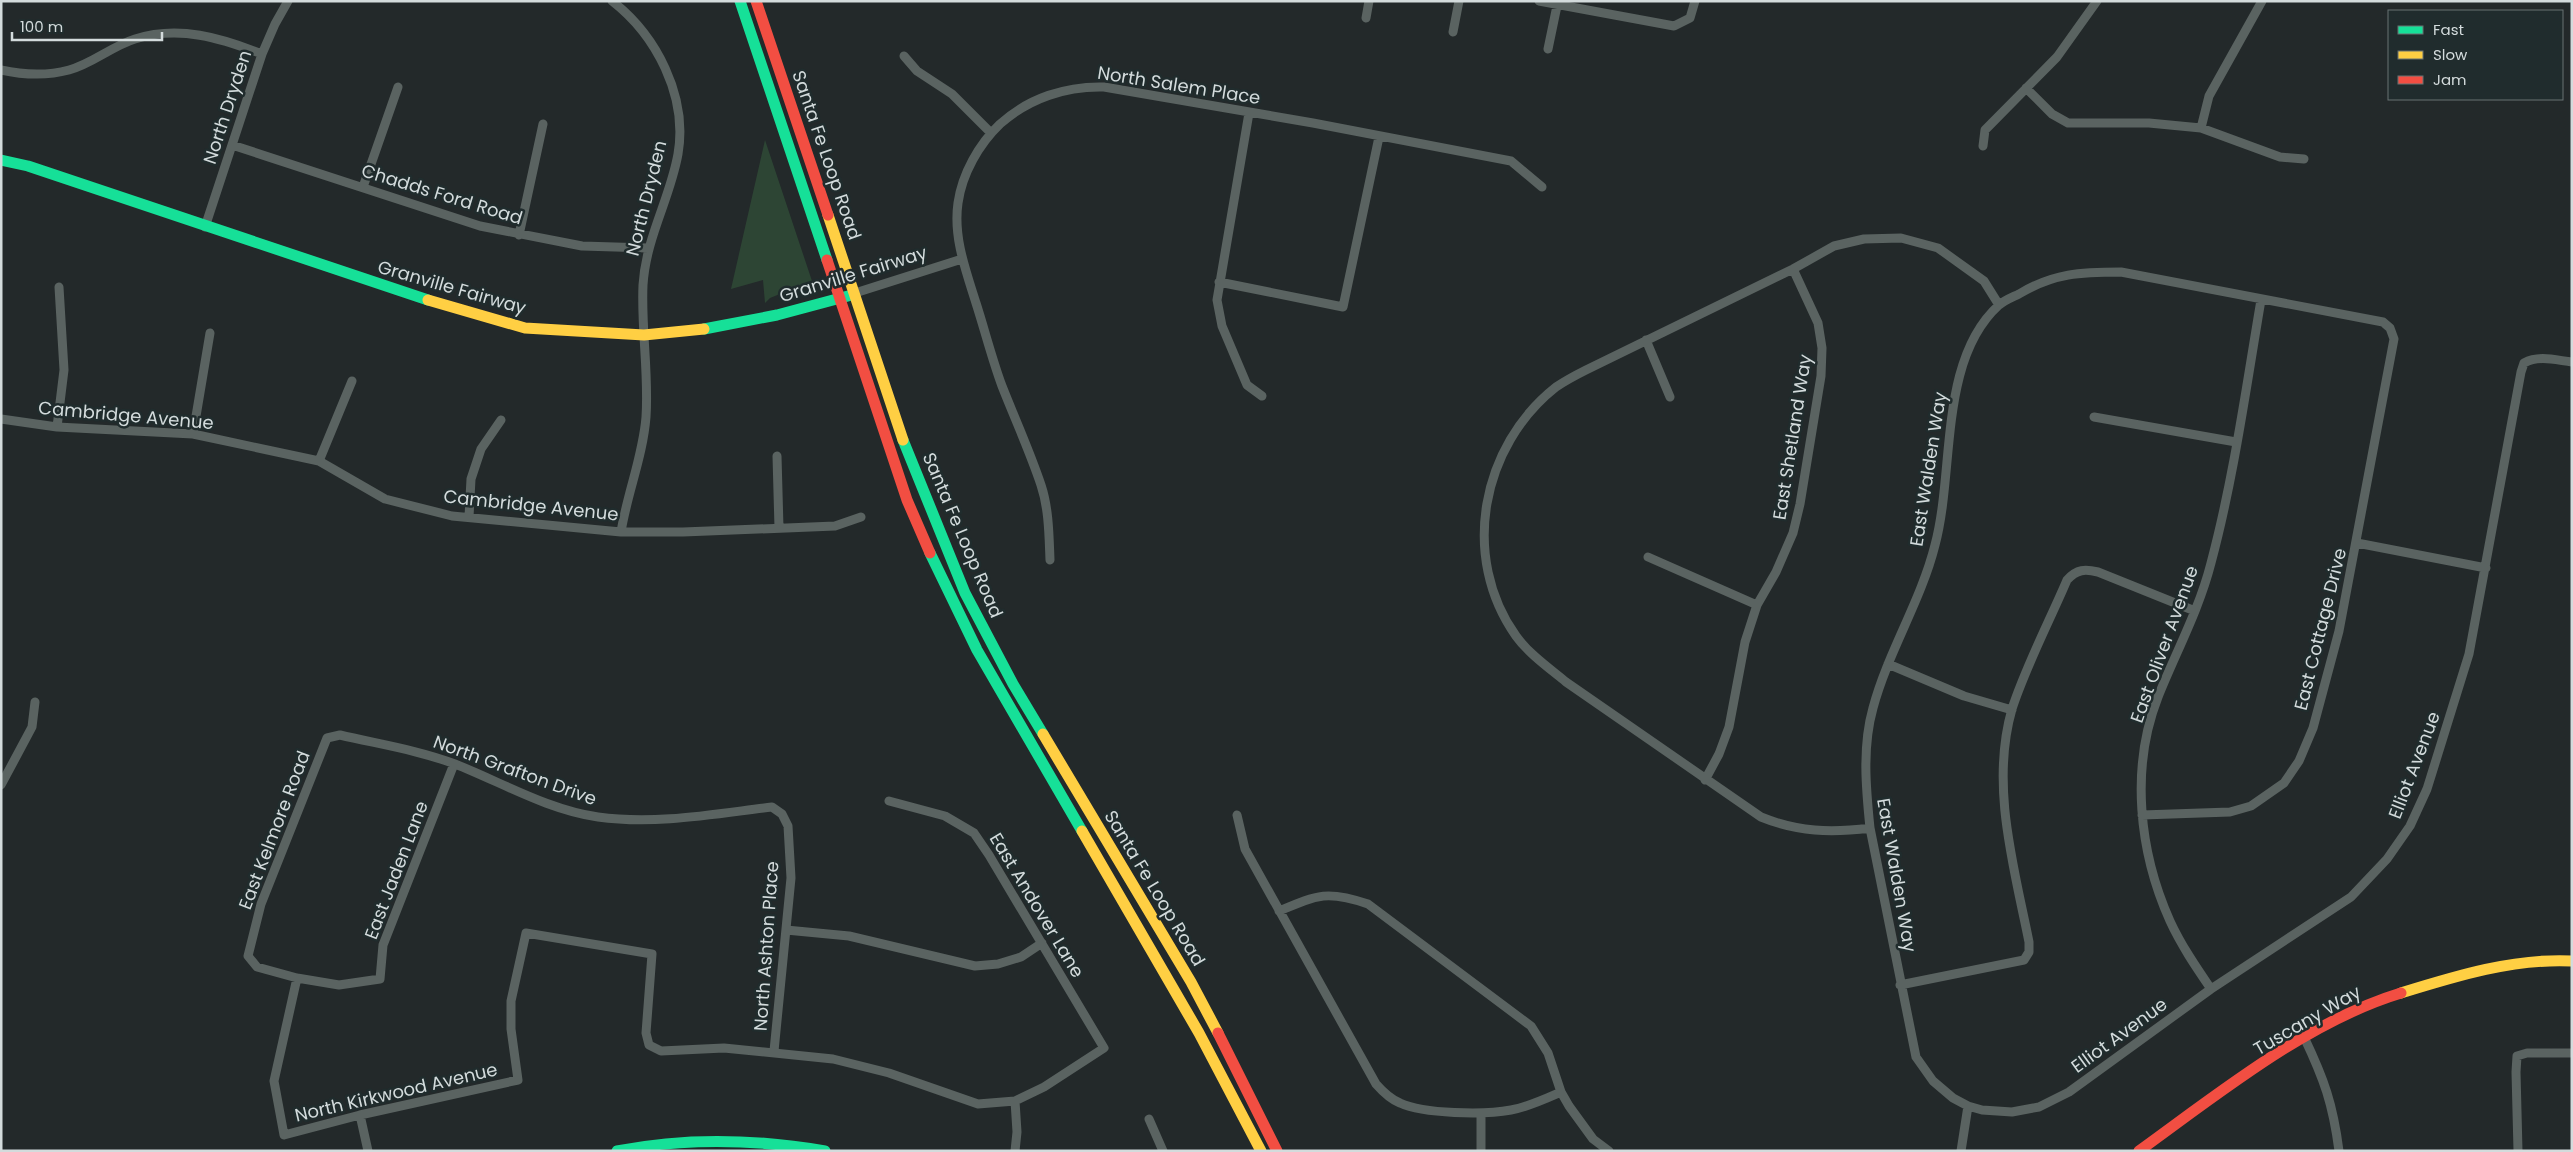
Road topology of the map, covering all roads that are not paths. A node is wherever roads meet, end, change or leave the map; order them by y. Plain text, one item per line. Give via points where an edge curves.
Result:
1 (288, 1) edge
2 (612, 1) edge
3 (740, 1) edge
4 (756, 1) edge
5 (1369, 1) edge
6 (1459, 1) edge
7 (1539, 1) edge
8 (1695, 1) edge
9 (2097, 1) edge
10 (2262, 1) edge
11 (1557, 3) edge
12 (1366, 18) dead end
13 (1453, 32) dead end
14 (1548, 49) dead end
15 (262, 54) junction
16 (904, 56) dead end
17 (1, 70) edge
18 (398, 87) dead end
19 (2026, 88) junction
20 (1249, 113) junction
21 (543, 124) dead end
22 (2201, 128) junction
23 (991, 133) junction
24 (1379, 137) junction
25 (232, 145) junction
26 (1983, 146) dead end
27 (2304, 159) dead end
28 (1, 160) edge
29 (1542, 187) dead end
30 (363, 188) junction
31 (205, 227) junction
32 (519, 235) junction
33 (648, 248) junction
34 (962, 259) junction
35 (1793, 269) junction
36 (1220, 282) junction
37 (59, 287) dead end
38 (855, 293) junction
39 (840, 299) junction
40 (2261, 300) junction
41 (1999, 305) junction
42 (2390, 328) joint
43 (210, 333) dead end
44 (644, 335) junction
45 (1646, 340) junction
46 (2572, 362) edge
47 (352, 381) dead end
48 (1262, 396) dead end
49 (1670, 397) dead end
50 (2094, 417) dead end
51 (1, 420) edge
52 (502, 420) dead end
53 (57, 427) junction
54 (193, 434) junction
55 (2236, 442) junction
56 (777, 456) dead end
57 (318, 461) junction
58 (469, 517) junction
59 (862, 518) dead end
60 (779, 528) junction
61 (621, 532) junction
62 (2357, 543) junction
63 (1648, 557) dead end
64 (1050, 560) dead end
65 (2486, 568) junction
66 (1756, 605) junction
67 (2194, 611) junction
68 (1888, 664) junction
69 (34, 702) dead end
70 (2012, 710) junction
71 (327, 738) joint
72 (454, 764) junction
73 (1705, 780) junction
74 (1, 785) edge
75 (889, 801) dead end
76 (782, 814) joint
77 (1237, 815) dead end
78 (2142, 816) junction
79 (1870, 828) junction
80 (1279, 911) junction
81 (786, 930) junction
82 (1042, 944) junction
83 (2572, 961) edge
84 (252, 963) joint
85 (297, 978) junction
86 (1900, 985) junction
87 (2211, 988) junction
88 (2304, 1037) junction
89 (1104, 1048) joint
90 (774, 1051) junction
91 (2572, 1053) edge
92 (1561, 1092) junction
93 (1015, 1101) junction
94 (1968, 1106) junction
95 (1481, 1114) junction
96 (360, 1115) junction
97 (1148, 1119) dead end
98 (368, 1151) edge
99 (617, 1151) edge
100 (824, 1151) edge
101 (1015, 1151) edge
102 (1163, 1151) edge
103 (1261, 1151) edge
104 (1277, 1151) edge
105 (1481, 1151) edge
106 (1609, 1151) edge
107 (1960, 1151) edge
108 (2139, 1151) edge
109 (2339, 1151) edge
110 (2518, 1151) edge

1 - 15 street, North Dryden
2 - 33 street, North Dryden via 631,16 651,41 669,77 678,119 678,153
3 - 39 main road, Santa Fe Loop Road
4 - 38 main road, Santa Fe Loop Road
5 - 12 street
6 - 13 street
7 - 11 street
8 - 11 street via 1690,18 1674,26
9 - 19 street via 2056,57
10 - 22 street via 2209,96
11 - 14 street
15 - 17 street via 221,38 170,33 135,39 70,70 28,75
15 - 25 street, North Dryden
16 - 23 street via 917,71 952,94
18 - 30 street
19 - 22 street via 2052,114 2068,123 2149,123
19 - 26 street via 1985,130
20 - 23 street, North Salem Place via 1104,88 1079,87 1027,104
20 - 24 street, North Salem Place
20 - 36 street
21 - 32 street
22 - 27 street via 2280,156
23 - 34 street, North Salem Place via 970,166 957,204
24 - 29 street, North Salem Place via 1511,161
24 - 36 street via 1343,307
25 - 30 street, Chadds Ford Road
25 - 31 street, North Dryden
28 - 31 main road, Granville Fairway via 28,166
30 - 32 street, Chadds Ford Road via 480,226
31 - 44 main road, Granville Fairway via 463,312 516,326 579,333
32 - 33 street, Chadds Ford Road via 582,246
33 - 44 street, North Dryden via 643,286
34 - 38 street, Granville Fairway
34 - 64 street, North Salem Place via 1001,384 1042,487
35 - 41 street via 1834,246 1864,239 1901,238 1938,248 1963,264 1984,281
35 - 45 street
35 - 66 street, East Shetland Way via 1818,323 1822,348 1821,376 1792,533 1776,572
36 - 48 street via 1217,300 1222,326 1247,385
37 - 53 street via 64,370
38 - 39 main road, Granville Fairway
38 - 104 main road, Santa Fe Loop Road via 904,442 965,592 1013,684 1191,982
39 - 44 main road, Granville Fairway via 711,328
39 - 103 main road, Santa Fe Loop Road via 907,500 947,590 982,659 1200,1033
40 - 41 street, East Walden Way via 2120,272 2081,272 2040,281
40 - 42 street, East Walden Way via 2383,322
40 - 55 street, East Oliver Avenue
41 - 68 street, East Walden Way via 1974,337 1961,366 1936,545
42 - 62 street, East Cottage Drive via 2394,339
43 - 54 street
44 - 61 street, North Dryden via 646,419
45 - 49 street
45 - 73 street via 1556,388 1526,418 1504,449 1490,487 1483,528 1485,562 1498,603 1516,636 1536,658
46 - 65 street, Elliot Avenue via 2532,358 2524,363
47 - 57 street
50 - 55 street
51 - 53 street, Cambridge Avenue
52 - 58 street via 481,449 471,479
53 - 54 street, Cambridge Avenue
54 - 57 street, Cambridge Avenue
55 - 67 street, East Oliver Avenue via 2222,520
56 - 60 street
57 - 58 street, Cambridge Avenue via 385,499 452,516
58 - 61 street, Cambridge Avenue
59 - 60 street, Cambridge Avenue via 835,526
60 - 61 street, Cambridge Avenue
62 - 65 street
62 - 78 street, East Cottage Drive via 2339,630 2312,728 2299,761 2284,783 2252,806 2230,812
63 - 66 street
65 - 87 street, Elliot Avenue via 2468,654 2448,724 2410,826 2387,859 2351,897
66 - 73 street, East Shetland Way via 1740,664 1729,728
67 - 70 street via 2098,572 2085,569 2074,573 2067,580
67 - 78 street, East Oliver Avenue via 2158,698 2146,741 2141,779
68 - 70 street via 1964,696
68 - 79 street, East Walden Way via 1872,709 1866,755
69 - 74 street via 32,727
70 - 86 street via 2004,760 2004,792 2008,835 2029,952 2024,960
71 - 72 street, North Grafton Drive via 340,735
71 - 84 street, East Kelmore Road via 261,904 248,956
72 - 76 street, North Grafton Drive via 554,805 595,816 661,821 772,806
72 - 85 street, East Jaden Lane via 383,945 380,979 339,985
73 - 79 street via 1760,818 1777,824 1815,832
75 - 82 street, East Andover Lane via 945,816 974,833
76 - 81 street, North Ashton Place via 788,826 791,878
77 - 80 street via 1245,849
78 - 87 street, East Oliver Avenue via 2147,853 2167,913 2187,953
79 - 86 street, East Walden Way
80 - 92 street via 1312,897 1342,895 1368,904 1531,1026 1548,1053
80 - 95 street via 1376,1084 1386,1095 1414,1107
81 - 82 street via 849,936 975,966 1021,957
81 - 90 street, North Ashton Place
82 - 89 street, East Andover Lane
83 - 88 main road, Tuscany Way via 2552,960 2458,974 2367,1004
84 - 85 street, East Jaden Lane
85 - 96 street, North Kirkwood Avenue via 274,1081 284,1135
86 - 94 street, East Walden Way via 1916,1056 1933,1081
87 - 94 street, Elliot Avenue via 2069,1092 2039,1107 2012,1112
88 - 108 main road, Tuscany Way via 2217,1094
88 - 109 street via 2326,1083
89 - 93 street, North Kirkwood Avenue via 1044,1088
90 - 93 street, North Kirkwood Avenue via 833,1059 889,1073 978,1104
90 - 96 street, North Kirkwood Avenue via 724,1048 660,1051 649,1045 646,1033 652,954 526,933 512,1001 511,1029 518,1080
91 - 110 street via 2527,1052 2518,1056
92 - 95 street via 1511,1110
92 - 106 street via 1593,1139
93 - 101 street
94 - 107 street
95 - 105 street
96 - 98 street
97 - 102 street
99 - 100 main road via 642,1145 719,1138

